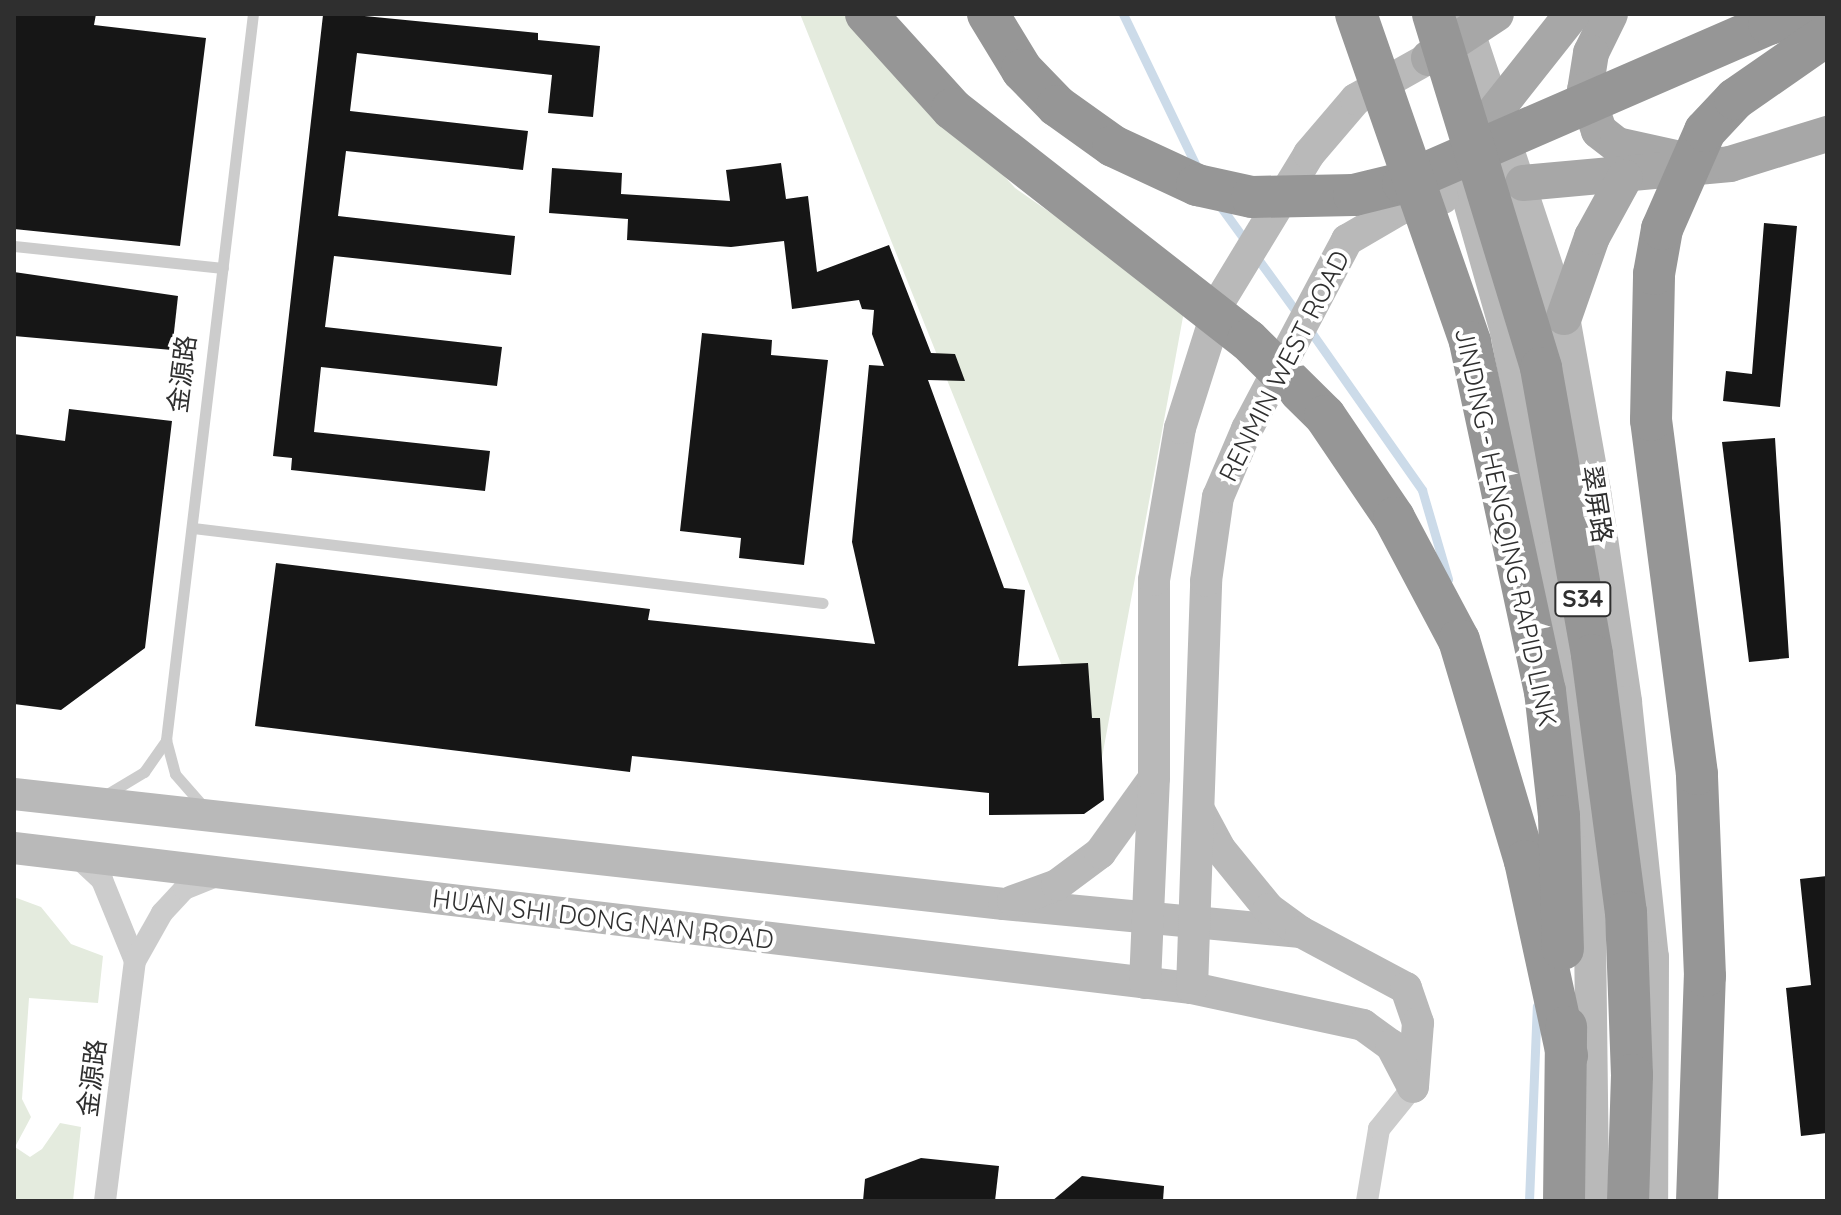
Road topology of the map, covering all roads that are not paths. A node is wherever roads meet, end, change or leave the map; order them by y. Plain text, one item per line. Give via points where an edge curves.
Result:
1 (253, 14) edge
2 (866, 14) edge
3 (988, 14) edge
4 (1356, 14) edge
5 (1412, 14) edge
6 (1433, 14) edge
7 (1572, 14) edge
8 (1610, 14) edge
9 (1804, 14) edge
10 (1477, 20) edge
11 (1827, 35) edge
12 (1429, 58) junction
13 (1497, 109) junction
14 (1827, 134) edge
15 (1730, 164) junction
16 (1625, 177) junction
17 (1523, 183) junction
18 (1466, 192) junction
19 (14, 246) edge
20 (223, 268) junction
21 (1564, 317) junction
22 (193, 528) junction
23 (823, 603) dead end
24 (166, 740) junction
25 (1154, 778) junction
26 (14, 794) edge
27 (77, 801) junction
28 (1197, 807) junction
29 (237, 821) junction
30 (14, 848) edge
31 (73, 853) junction
32 (223, 874) junction
33 (1004, 904) junction
34 (1149, 918) junction
35 (1194, 923) junction
36 (1301, 932) junction
37 (135, 961) junction
38 (1145, 983) junction
39 (1192, 988) junction
40 (1567, 1056) junction
41 (1413, 1087) junction
42 (105, 1201) edge
43 (1367, 1201) edge
44 (1564, 1201) edge
45 (1593, 1201) edge
46 (1628, 1201) edge
47 (1652, 1201) edge
48 (1697, 1201) edge

1 - 20 lane, 金源路
2 - 40 highway via 952,109 1248,340 1325,416 1386,505 1459,640 1525,861
3 - 9 highway via 1022,70 1057,106 1113,146 1197,185 1252,197 1354,195 1403,183 1769,24
4 - 40 highway, JINDING - HENGQING RAPID LINK / S34 via 1470,342 1545,691 1559,816
5 - 12 main road
6 - 46 highway, JINDING - HENGQING RAPID LINK / S34 via 1541,368 1590,640 1626,912 1632,1075
7 - 13 main road
8 - 15 main road via 1591,53 1585,90 1599,131 1617,145 1656,157
10 - 12 main road
10 - 13 main road, 翠屏路
11 - 48 highway via 1735,99 1705,131 1662,229 1654,274 1651,420 1697,774 1705,976
12 - 18 main road
12 - 25 main road via 1356,99 1309,154 1221,299 1180,428 1154,580
13 - 17 main road, 翠屏路
13 - 18 main road
14 - 15 main road, RENMIN WEST ROAD
15 - 16 main road, RENMIN WEST ROAD
16 - 17 main road, RENMIN WEST ROAD
16 - 21 main road via 1592,237
17 - 18 main road, RENMIN WEST ROAD
17 - 21 main road, 翠屏路
18 - 28 main road, RENMIN WEST ROAD via 1400,209 1347,240 1247,429 1218,497 1206,581
18 - 45 main road via 1506,332 1550,557 1589,852
19 - 20 lane
20 - 22 lane, 金源路
21 - 47 main road, 翠屏路 via 1626,702 1653,957
22 - 23 lane
22 - 24 lane, 金源路
24 - 27 lane via 132,782
24 - 29 lane via 186,790 200,804
25 - 33 main road via 1100,853 1057,885
25 - 34 main road
26 - 27 main road
27 - 29 main road
28 - 35 main road, RENMIN WEST ROAD
28 - 36 main road via 1244,881
29 - 33 main road
30 - 31 main road, HUAN SHI DONG NAN ROAD
31 - 32 main road, HUAN SHI DONG NAN ROAD
31 - 37 street via 102,880
32 - 37 street via 184,889 162,913
32 - 38 main road, HUAN SHI DONG NAN ROAD
33 - 34 main road
34 - 35 main road
34 - 38 main road
35 - 36 main road
35 - 39 main road, RENMIN WEST ROAD
36 - 41 main road via 1406,988 1418,1023
37 - 42 street, 金源路
38 - 39 main road, HUAN SHI DONG NAN ROAD
39 - 41 main road, HUAN SHI DONG NAN ROAD via 1363,1025 1391,1045
40 - 44 highway, JINDING - HENGQING RAPID LINK / S34
41 - 43 street via 1379,1129

